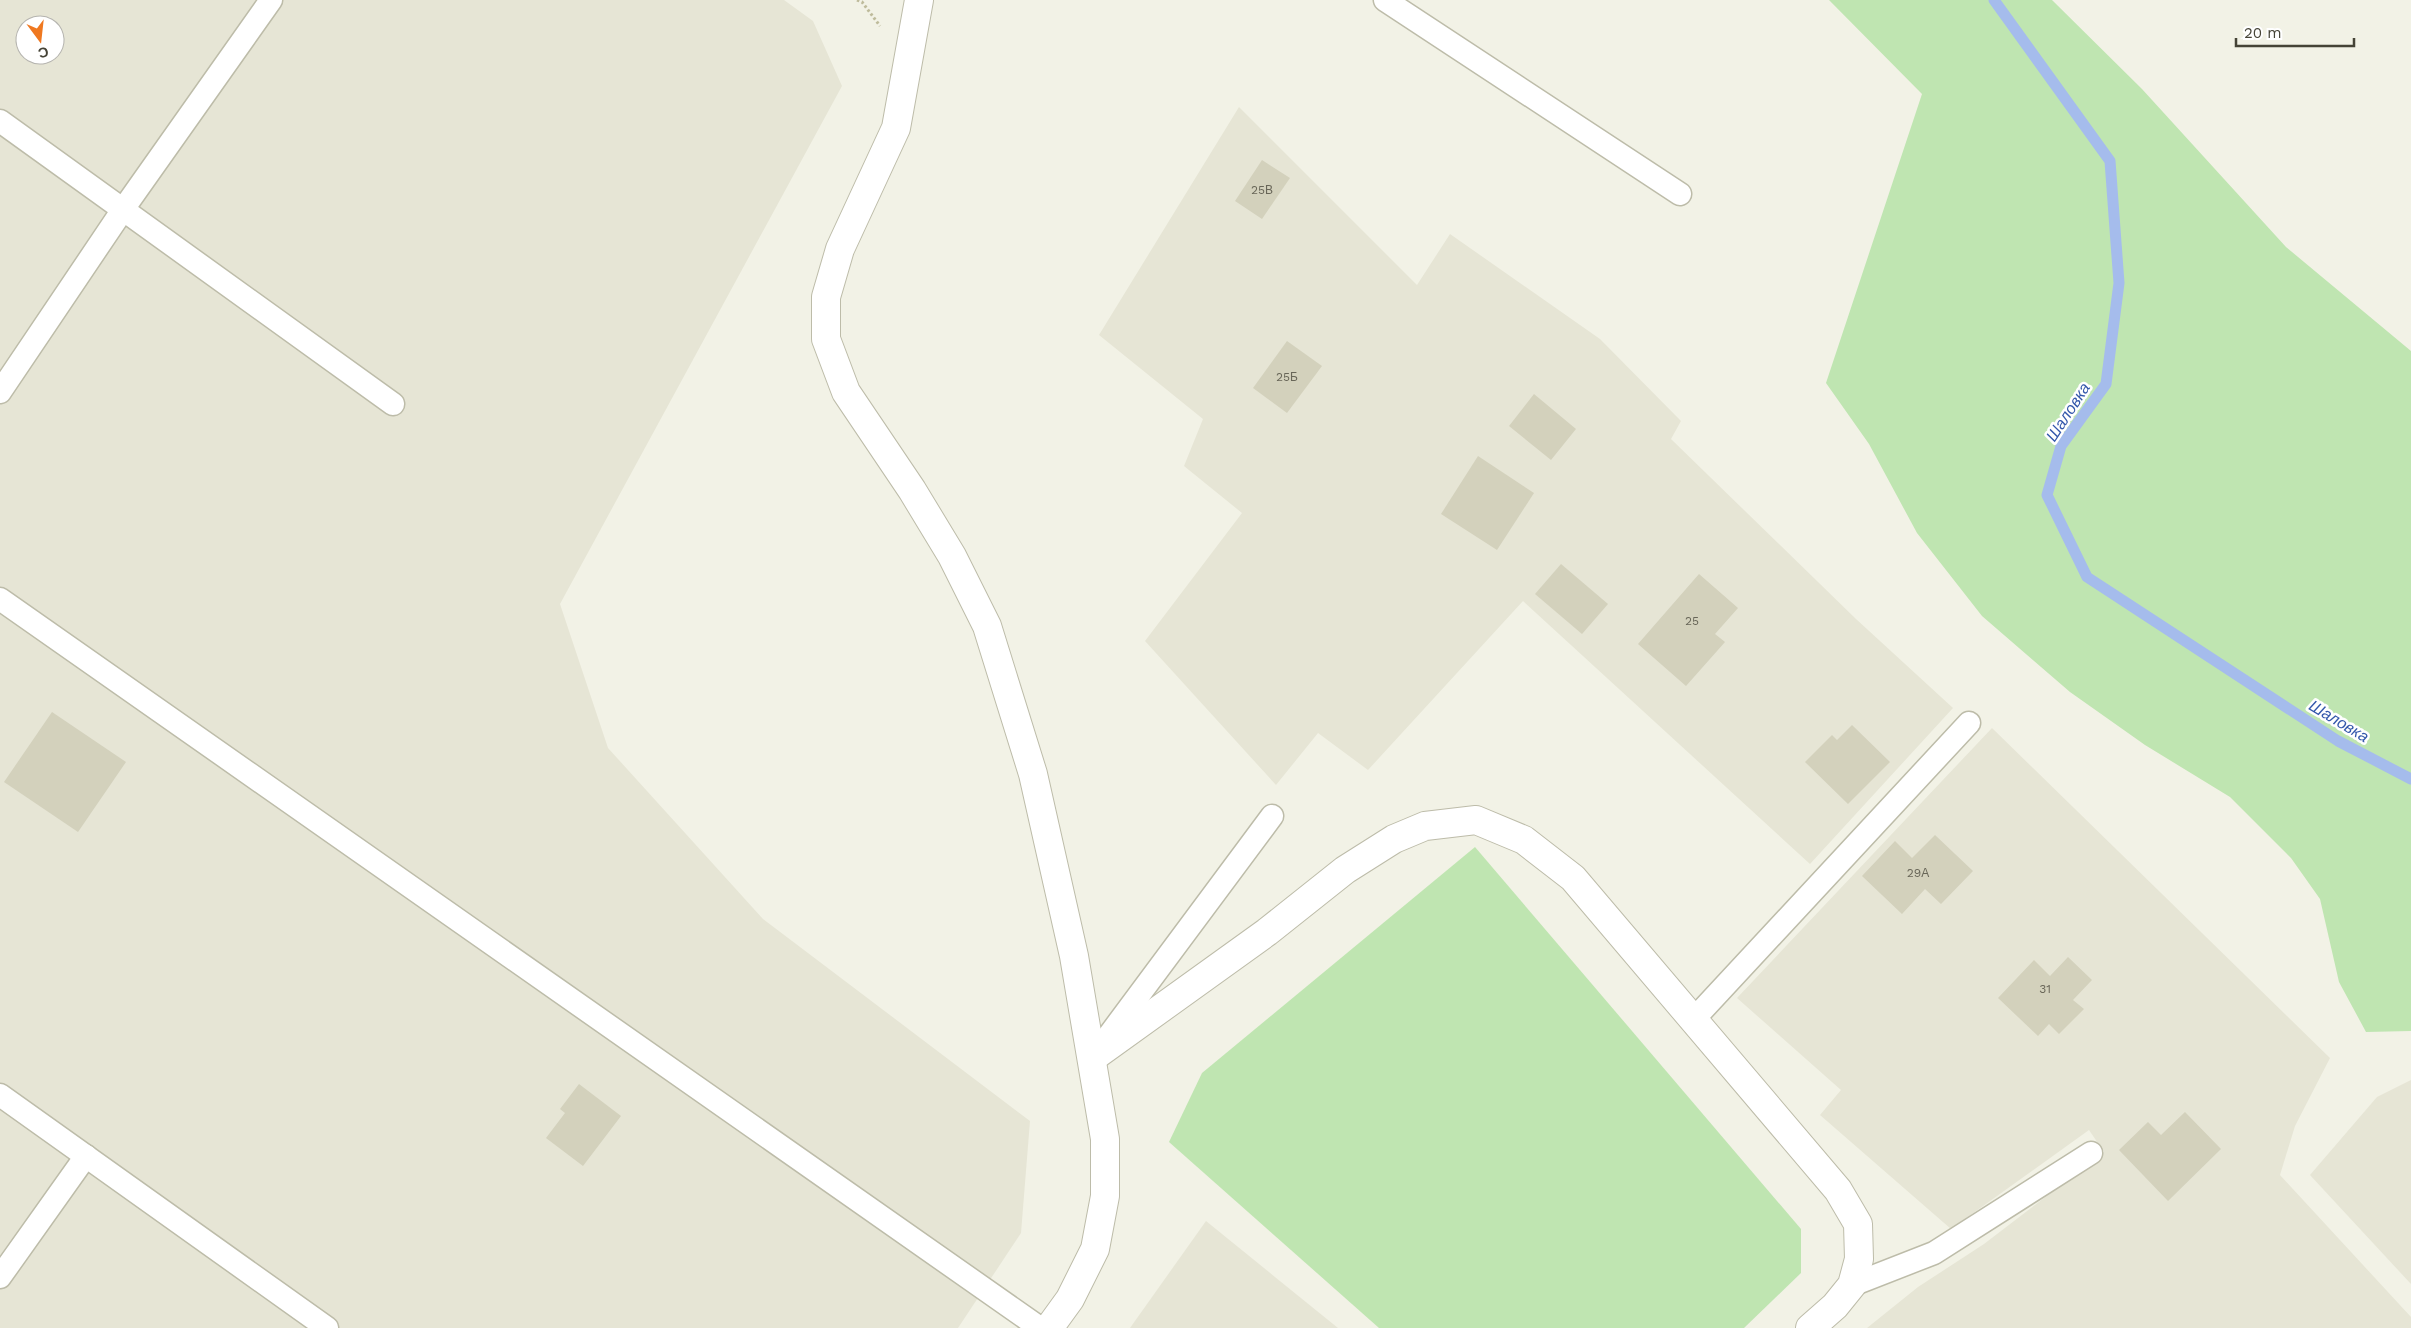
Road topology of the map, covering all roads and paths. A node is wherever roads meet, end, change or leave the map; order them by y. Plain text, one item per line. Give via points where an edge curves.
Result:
1 (271, 0) edge
2 (919, 0) edge
3 (1386, 0) edge
4 (0, 121) edge
5 (1680, 194) dead end
6 (124, 208) junction
7 (0, 392) edge
8 (394, 404) dead end
9 (0, 599) edge
10 (1969, 723) dead end
11 (1272, 816) dead end
12 (1694, 1019) junction
13 (1092, 1058) junction
14 (0, 1095) edge
15 (2092, 1153) dead end
16 (86, 1156) junction
17 (0, 1277) edge
18 (1852, 1285) junction
19 (327, 1328) edge
20 (1040, 1328) edge
21 (1049, 1328) edge
22 (1810, 1328) edge

1 - 6 lane
2 - 13 street via 896,128 840,249 826,297 826,340 846,392 952,556 987,626 1033,774 1074,956
3 - 5 lane
4 - 6 lane
6 - 7 lane
6 - 8 lane
9 - 20 lane
10 - 12 lane
11 - 13 lane
12 - 13 street via 1573,878 1524,840 1476,820 1426,826 1394,839 1345,870 1267,932
12 - 18 street via 1838,1190 1858,1224 1859,1259
13 - 21 street via 1105,1139 1105,1196 1095,1249 1070,1299
14 - 16 lane
15 - 18 lane via 1934,1253
16 - 17 lane
16 - 19 lane
18 - 22 street

